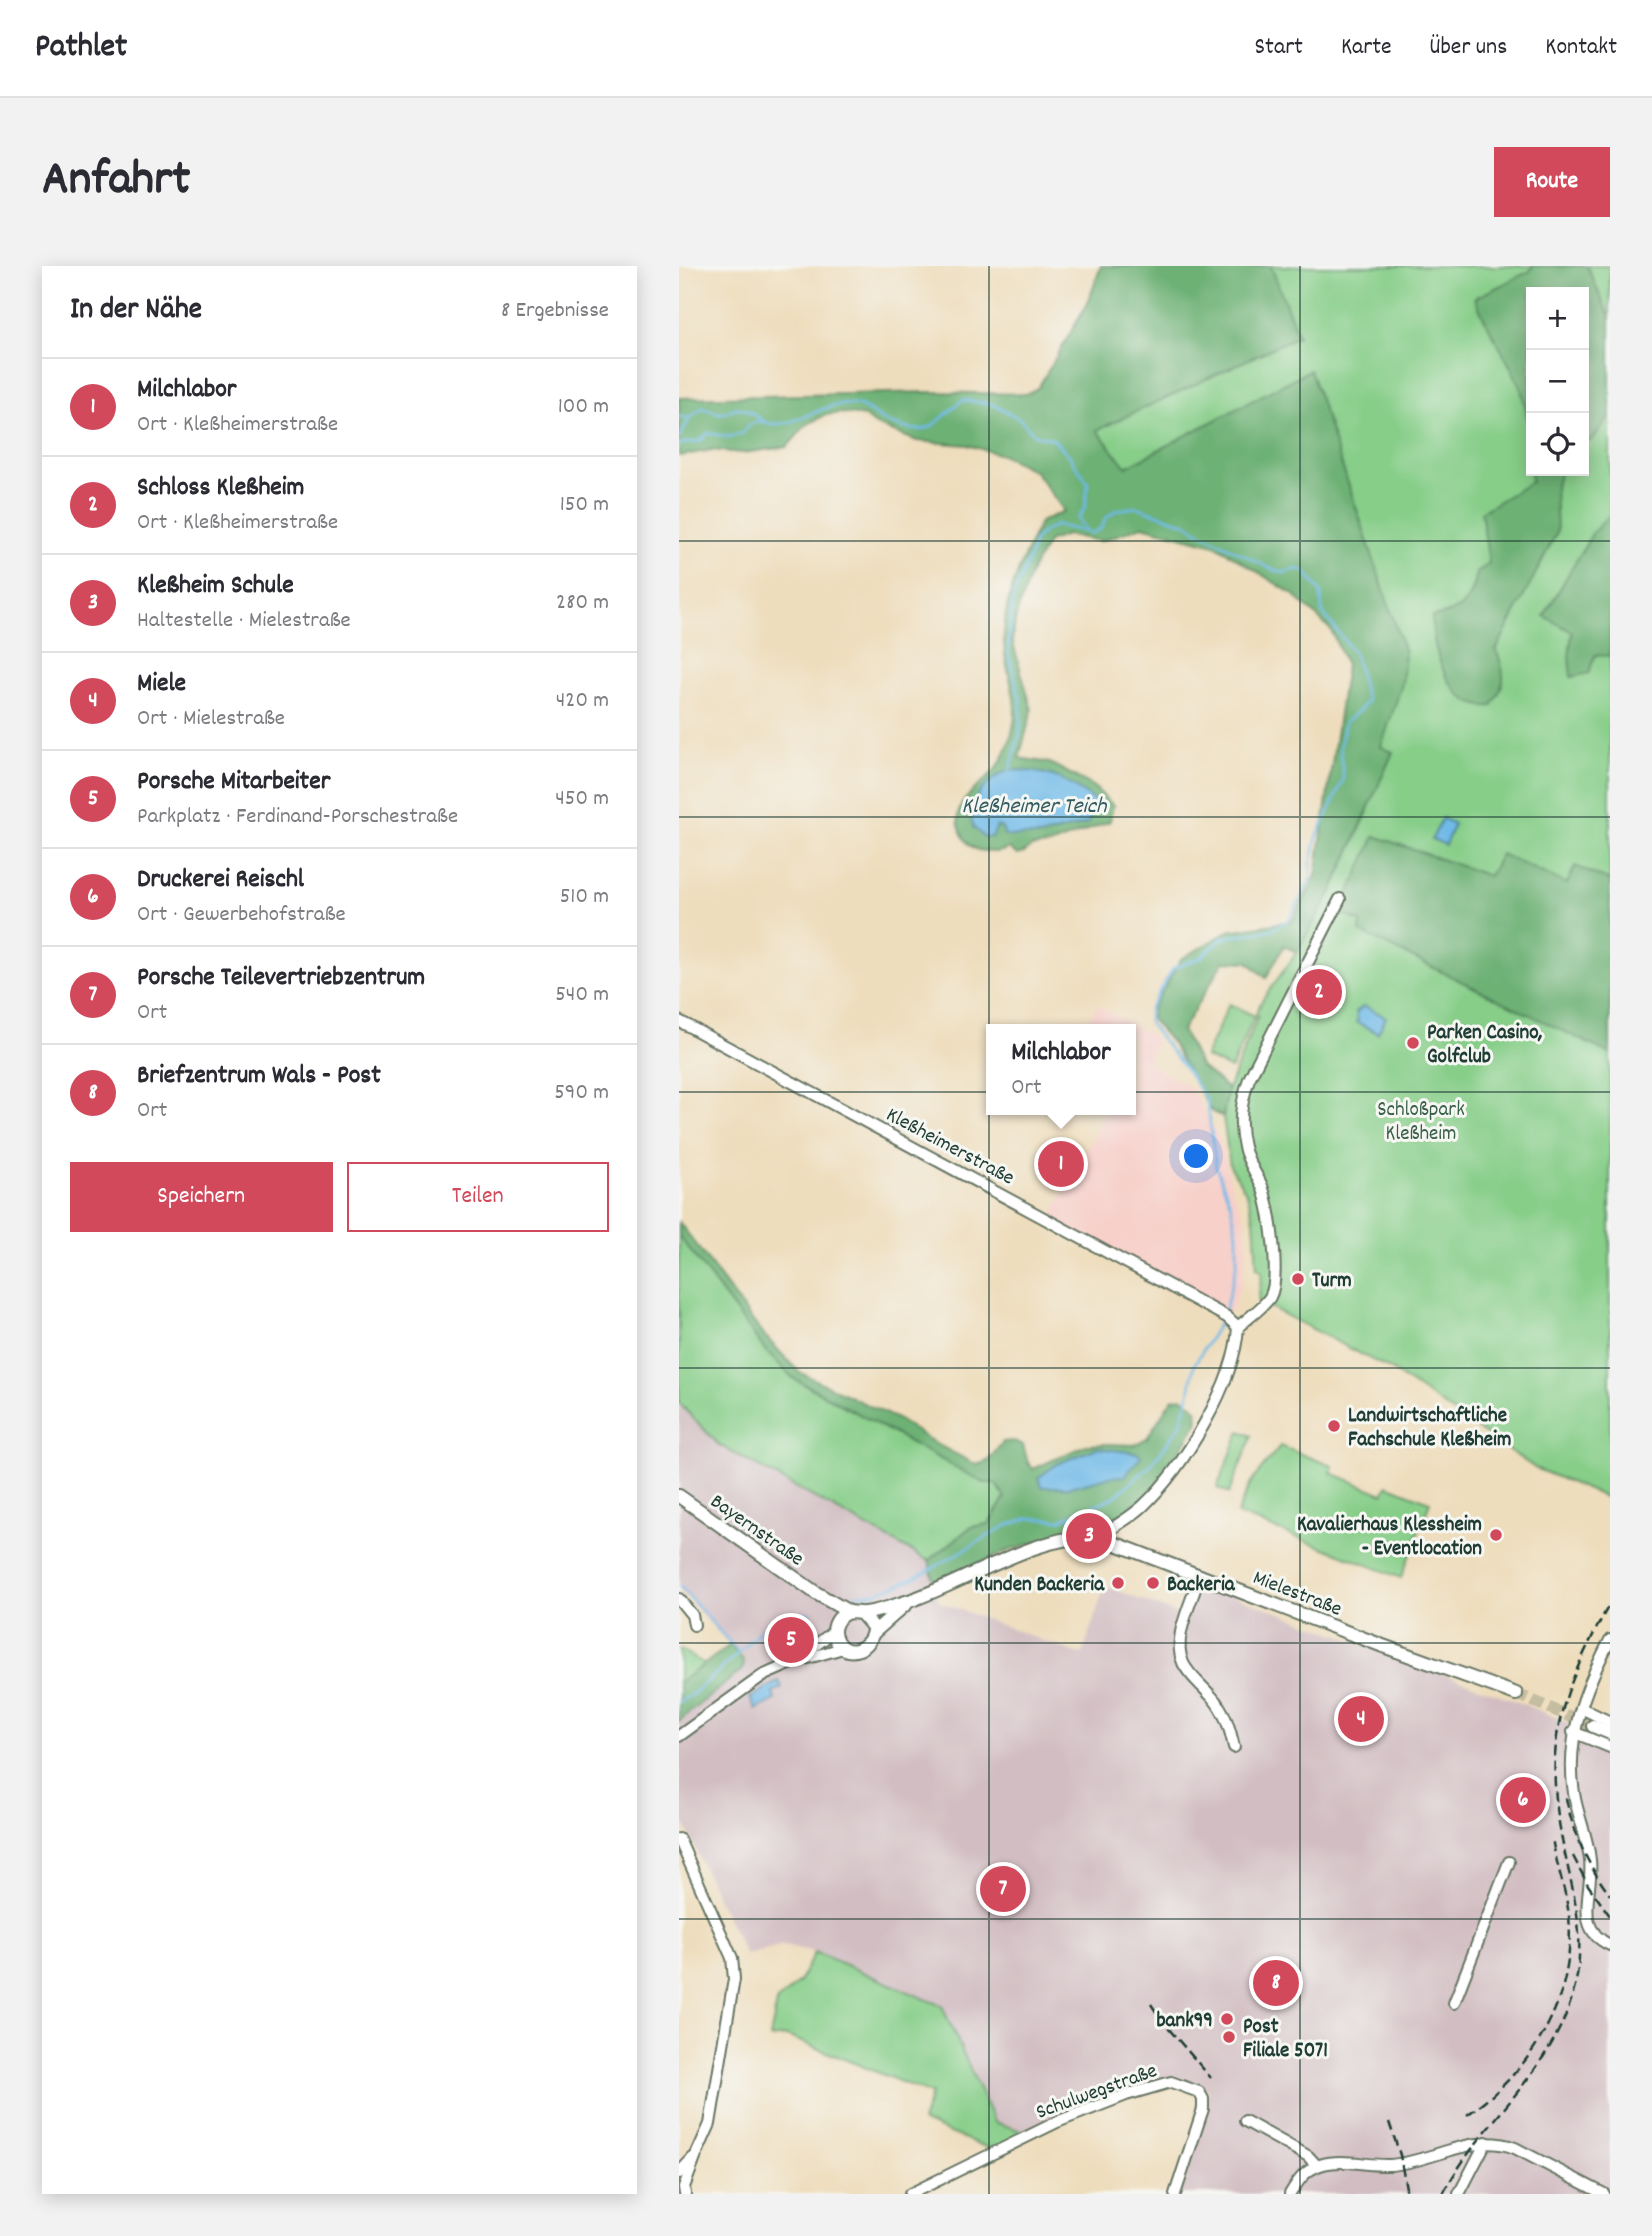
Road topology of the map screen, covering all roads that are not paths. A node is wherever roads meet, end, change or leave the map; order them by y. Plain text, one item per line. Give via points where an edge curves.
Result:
1 (1340, 898) dead end
2 (679, 1021) edge
3 (1238, 1327) junction
4 (679, 1496) edge
5 (1098, 1537) junction
6 (1200, 1575) junction
7 (679, 1599) edge
8 (908, 1601) junction
9 (846, 1619) junction
10 (694, 1625) dead end
11 (873, 1633) junction
12 (1610, 1640) edge
13 (843, 1648) junction
14 (794, 1662) junction
15 (1516, 1694) tunnel mouth
16 (1581, 1708) junction
17 (1610, 1722) edge
18 (1593, 1726) tunnel mouth
19 (1573, 1732) junction
20 (1610, 1733) edge
21 (679, 1736) edge
22 (1234, 1747) dead end
23 (1610, 1747) edge
24 (679, 1839) edge
25 (1509, 1862) dead end
26 (1610, 1945) edge
27 (1454, 2003) dead end
28 (1245, 2121) dead end
29 (1486, 2142) junction
30 (697, 2153) junction
31 (1317, 2166) junction
32 (679, 2174) edge
33 (685, 2194) edge
34 (911, 2194) edge
35 (1175, 2194) edge
36 (1290, 2194) edge
37 (1459, 2194) edge
38 (1604, 2194) edge

1 - 3 street via 1243,1096 1244,1149 1270,1213 1274,1269 1270,1297
2 - 3 street, Kleßheimerstraße via 979,1181
3 - 5 street via 1237,1347 1216,1403 1178,1463 1145,1504
4 - 9 street, Bayernstraße
5 - 6 street, Mielestraße
5 - 8 street, Mielestraße via 1069,1538 1032,1550
6 - 15 street, Mielestraße
6 - 22 street via 1181,1632 1182,1664 1223,1712
7 - 10 street
8 - 9 street, Mielestraße
8 - 11 street, Mielestraße
9 - 11 street via 871,1622
9 - 13 street via 835,1638
9 - 14 street
11 - 13 street, Mielestraße via 862,1649
12 - 16 street
13 - 14 street
14 - 21 street via 749,1684
16 - 17 street
16 - 19 street
18 - 20 street
19 - 23 street
19 - 26 street via 1573,1790 1590,1856 1590,1927 1597,1939
24 - 30 street via 732,1958 734,1979 711,2124
25 - 27 street
28 - 31 street via 1308,2155
29 - 31 street via 1402,2164 1336,2162
29 - 37 street
29 - 38 street via 1515,2148
30 - 32 street
30 - 33 street
31 - 36 street via 1305,2173
34 - 35 street, Schulwegstraße via 1057,2122 1171,2082 1200,2093 1203,2109

